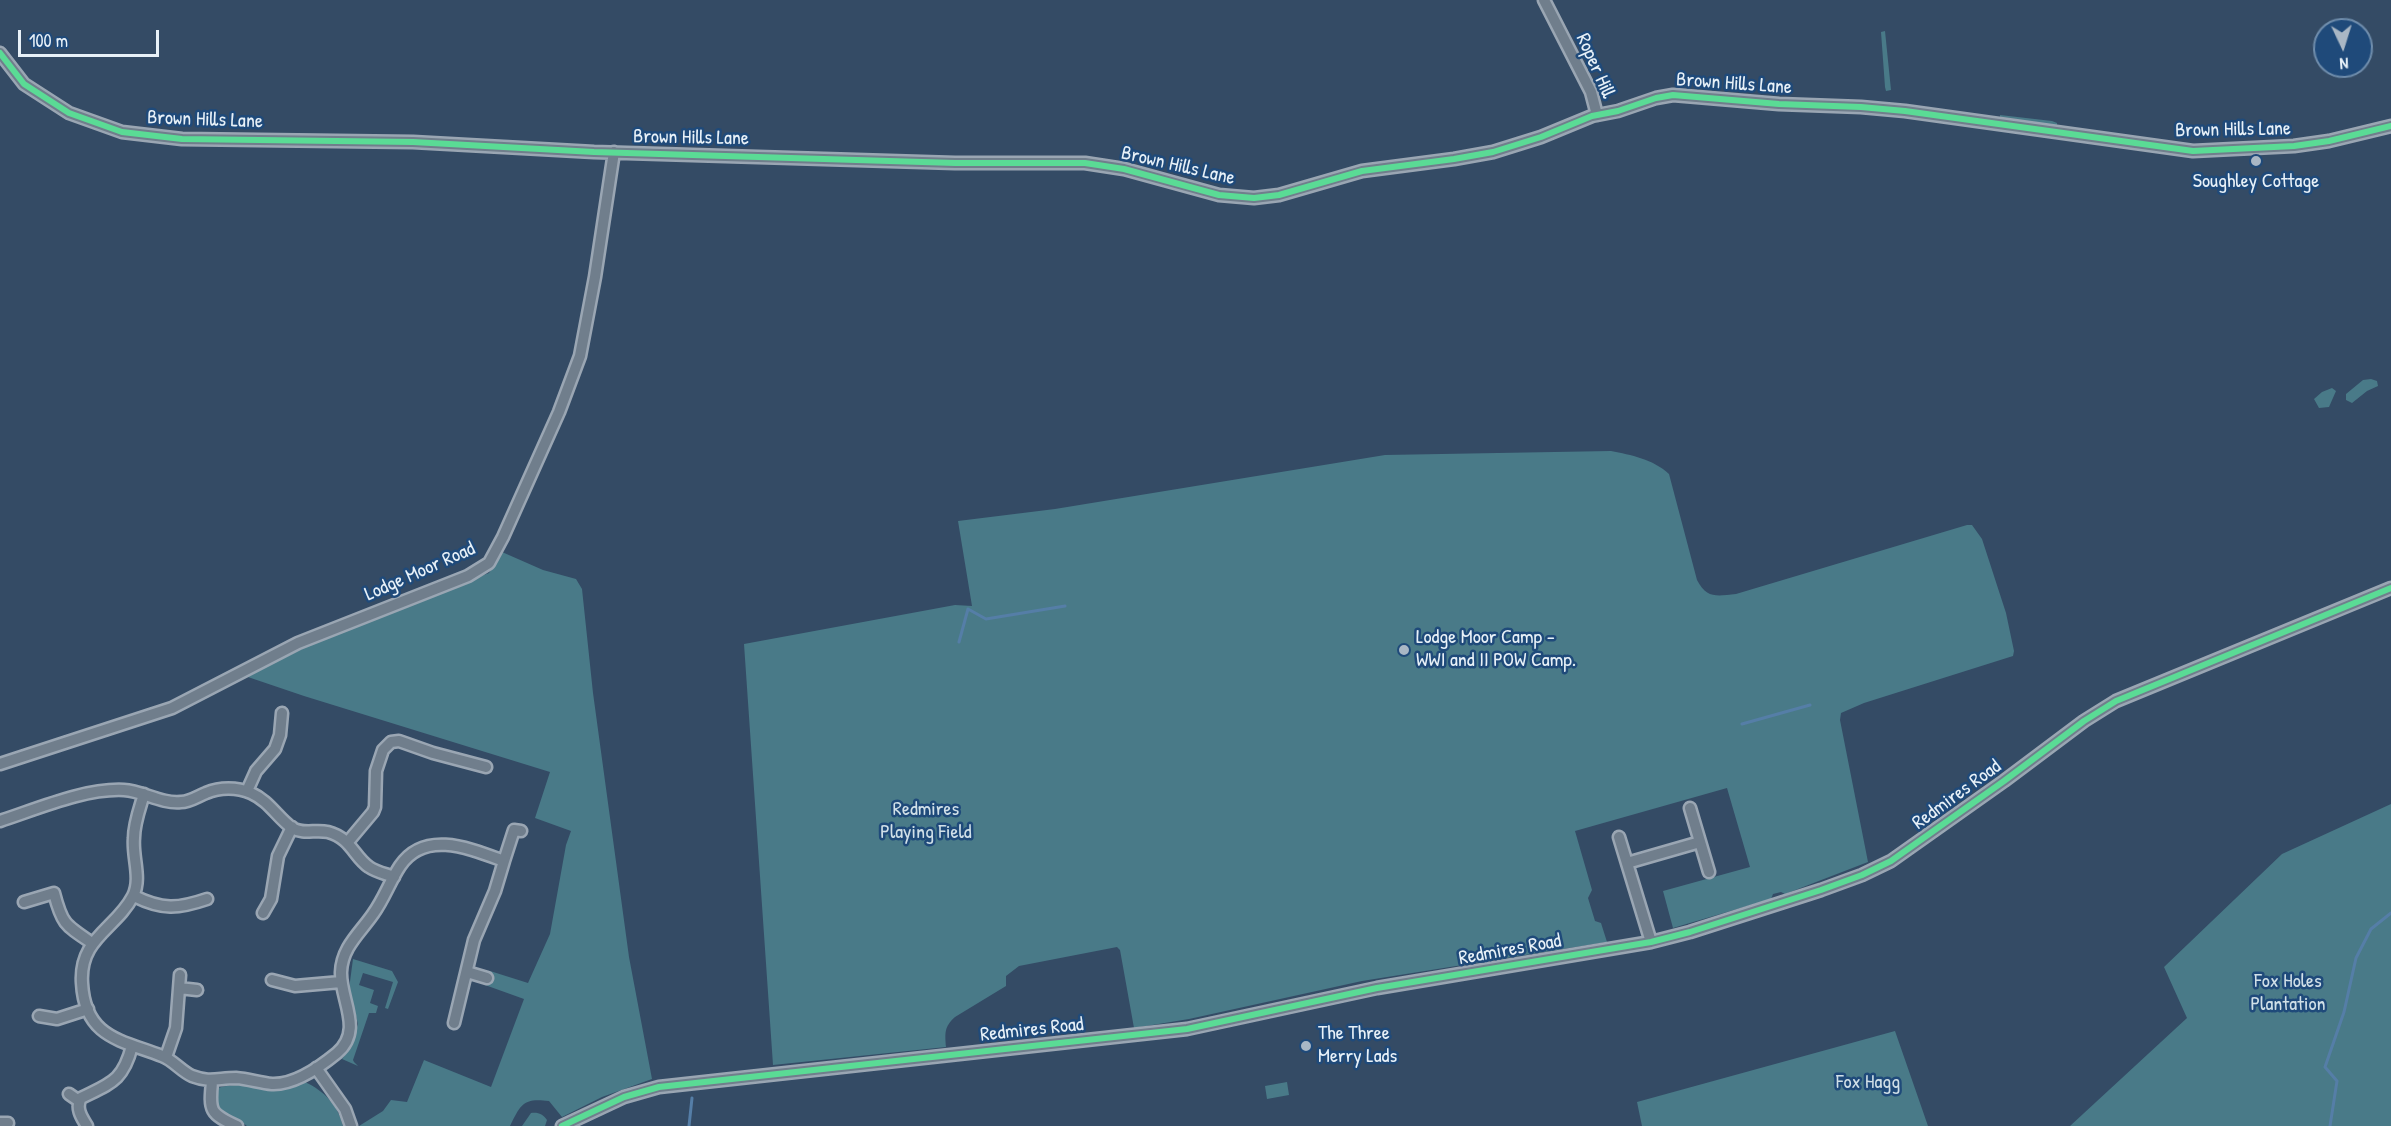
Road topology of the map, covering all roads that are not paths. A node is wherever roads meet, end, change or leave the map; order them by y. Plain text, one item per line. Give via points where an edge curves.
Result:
1 (1544, 0) edge
2 (0, 53) edge
3 (1596, 115) junction
4 (2391, 126) edge
5 (614, 152) junction
6 (2391, 588) edge
7 (282, 713) dead end
8 (0, 764) edge
9 (486, 767) dead end
10 (248, 791) junction
11 (144, 794) junction
12 (1690, 808) dead end
13 (1, 817) edge
14 (292, 827) junction
15 (517, 830) dead end
16 (1619, 837) dead end
17 (1700, 842) junction
18 (347, 843) junction
19 (504, 861) junction
20 (1627, 863) junction
21 (1709, 872) dead end
22 (394, 877) junction
23 (134, 896) junction
24 (207, 898) dead end
25 (24, 902) dead end
26 (263, 913) dead end
27 (1650, 942) junction
28 (92, 944) junction
29 (467, 972) junction
30 (180, 975) dead end
31 (487, 978) dead end
32 (272, 980) dead end
33 (341, 982) junction
34 (179, 988) junction
35 (197, 990) dead end
36 (88, 1009) junction
37 (39, 1016) dead end
38 (454, 1023) dead end
39 (132, 1046) junction
40 (166, 1057) junction
41 (315, 1068) junction
42 (212, 1082) junction
43 (69, 1094) dead end
44 (79, 1101) junction
45 (87, 1126) edge
46 (237, 1126) edge
47 (351, 1126) edge
48 (562, 1126) edge

1 - 3 street, Roper Hill via 1591,92
2 - 5 street, Brown Hills Lane via 24,84 50,101 69,113 122,132 182,139 413,142
3 - 4 street, Brown Hills Lane via 1662,96 1687,95 1894,110 2201,151 2294,146
3 - 5 street, Brown Hills Lane via 1493,152 1362,171 1279,195 1254,198 1220,195 1124,169 1085,163
5 - 8 street, Lodge Moor Road via 578,364 489,563 473,574 298,643 172,708
6 - 27 street, Redmires Road via 2110,704 1921,842 1876,869 1774,906
7 - 10 street via 275,749 256,771
9 - 18 street via 399,741 391,742 383,750 376,771 373,812
10 - 11 street via 222,788 174,803
10 - 14 street
11 - 13 street via 99,791
11 - 23 street via 134,834
12 - 17 street
14 - 18 street via 328,832
14 - 26 street via 278,856 271,899
15 - 19 street
16 - 20 street
17 - 20 street
17 - 21 street
18 - 22 street via 369,868
19 - 22 street via 456,845 427,846 401,864
19 - 29 street via 478,929
20 - 27 street
22 - 33 street via 347,948
23 - 24 street via 157,907 191,910
23 - 28 street
25 - 28 street via 54,892 65,924
27 - 48 street, Redmires Road via 1377,988 1187,1029 659,1087 624,1097
28 - 36 street via 82,972
29 - 31 street
29 - 38 street
30 - 34 street
32 - 33 street via 295,986
33 - 41 street via 351,1018 349,1034 337,1053
34 - 35 street
34 - 40 street via 176,1028
36 - 37 street via 57,1019
36 - 39 street via 106,1034
39 - 40 street
39 - 44 street via 122,1074
40 - 42 street via 189,1075
41 - 42 street via 280,1083 234,1078
41 - 47 street via 345,1109
42 - 46 street via 212,1111
43 - 44 street
44 - 45 street

